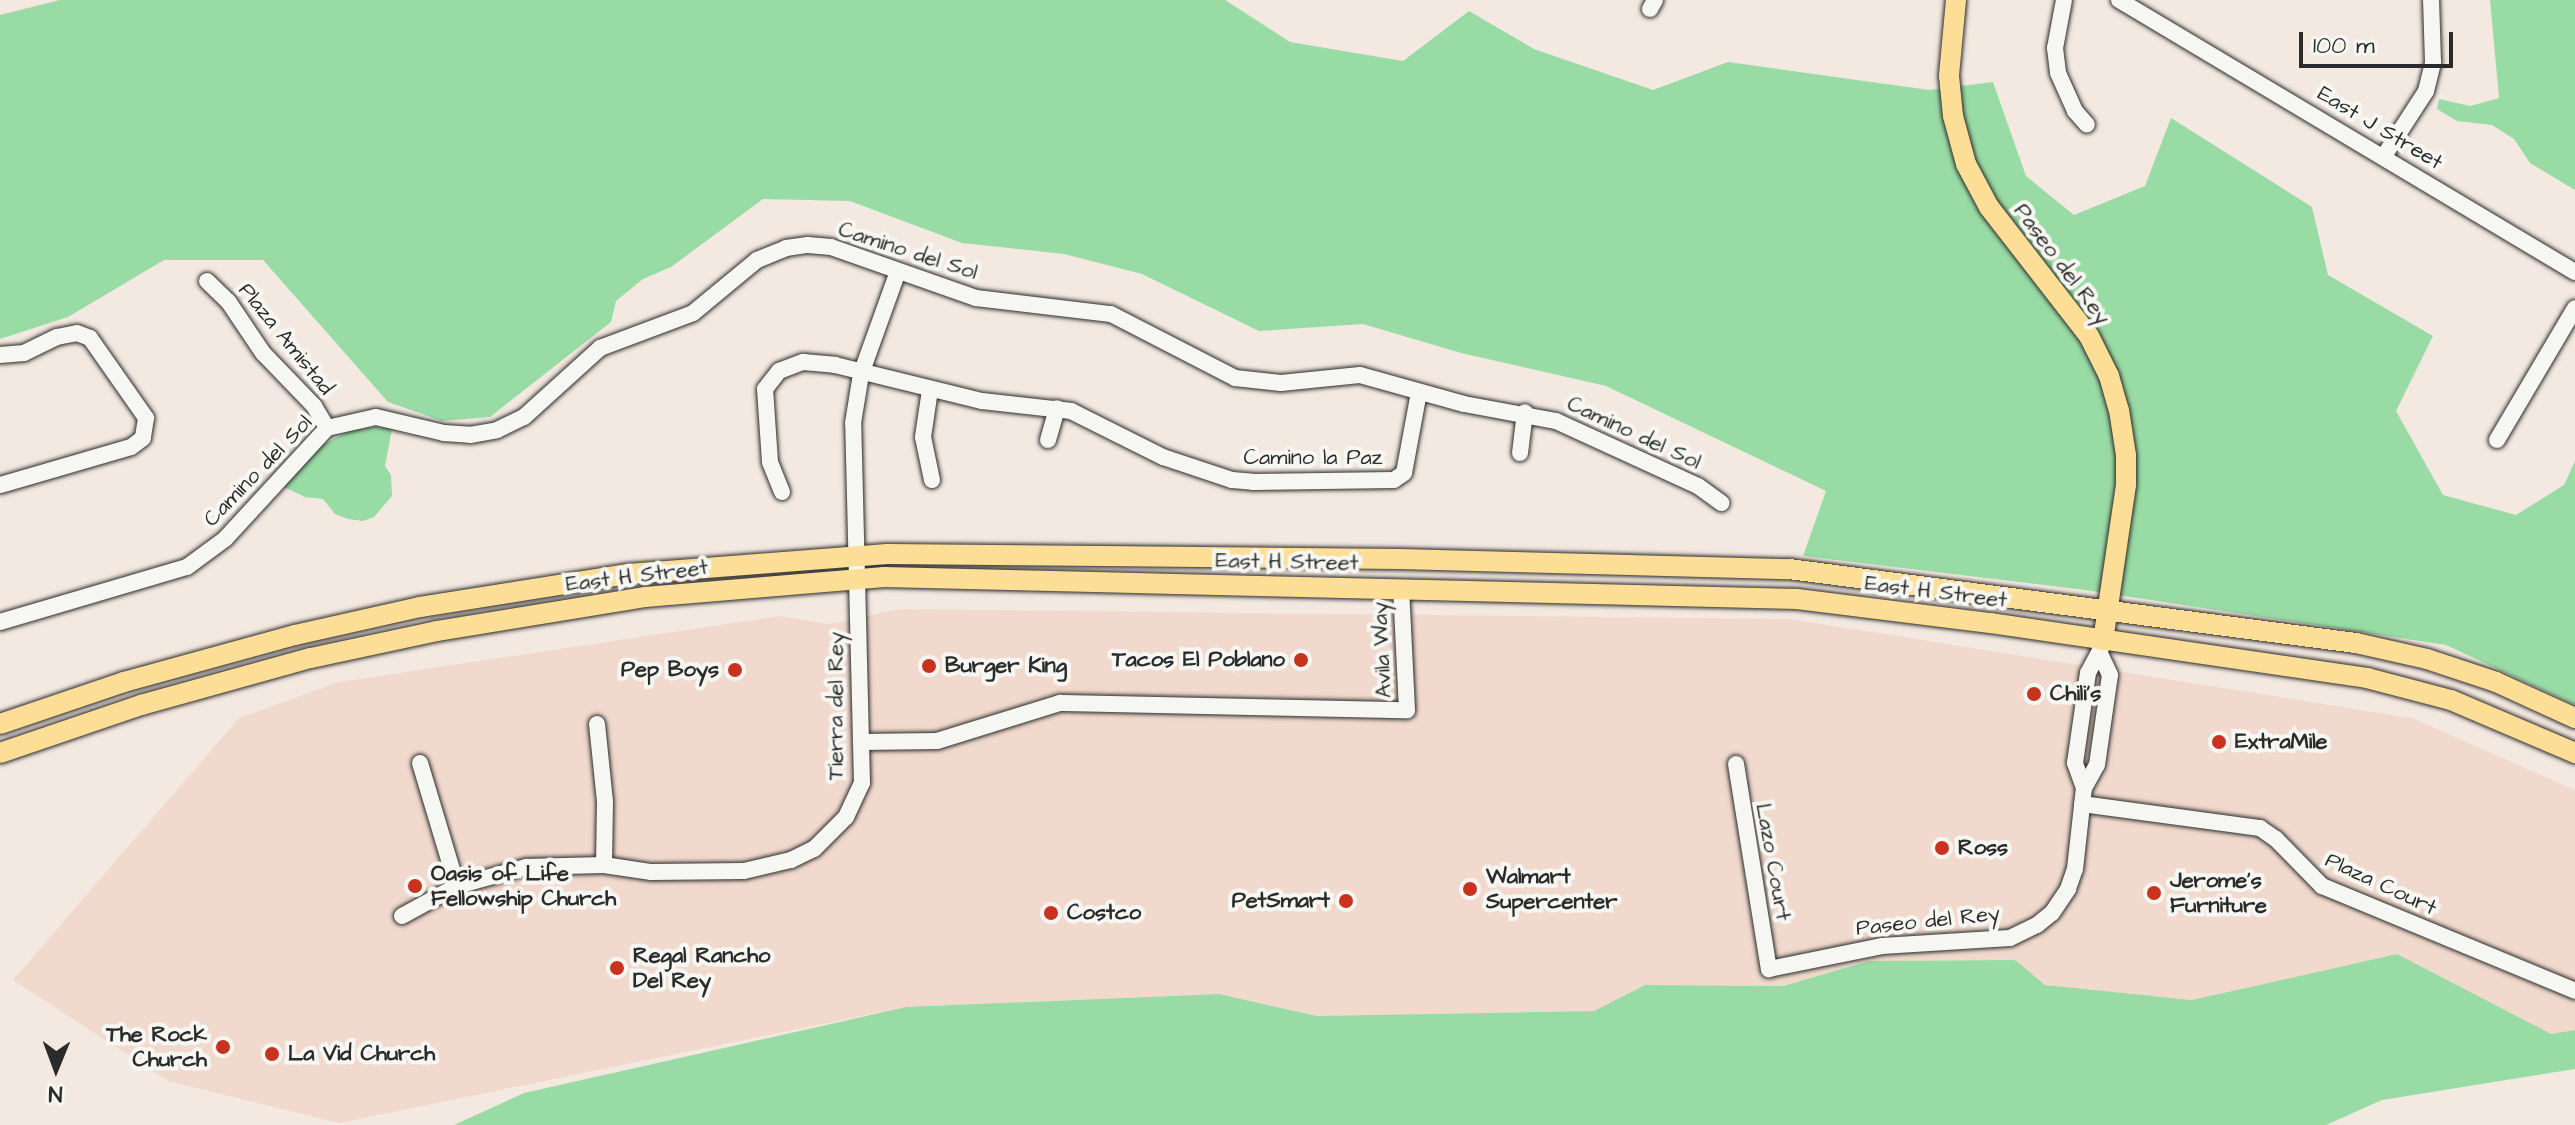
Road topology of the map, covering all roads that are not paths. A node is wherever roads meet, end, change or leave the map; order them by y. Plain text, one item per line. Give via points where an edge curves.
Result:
1 (1956, 0) edge
2 (2064, 0) edge
3 (2119, 0) edge
4 (2431, 0) edge
5 (2087, 125) dead end
6 (2384, 156) junction
7 (898, 271) junction
8 (2575, 272) edge
9 (207, 281) dead end
10 (2575, 308) edge
11 (0, 355) edge
12 (861, 374) junction
13 (930, 390) junction
14 (1419, 392) junction
15 (1057, 408) junction
16 (1525, 412) junction
17 (327, 428) junction
18 (1048, 440) dead end
19 (2497, 440) dead end
20 (1520, 453) dead end
21 (932, 480) dead end
22 (0, 485) edge
23 (782, 492) dead end
24 (1721, 503) dead end
25 (855, 555) junction
26 (1460, 560) junction
27 (857, 577) junction
28 (1401, 588) junction
29 (2109, 609) junction
30 (0, 622) edge
31 (2102, 647) junction
32 (2575, 718) edge
33 (0, 724) edge
34 (597, 724) dead end
35 (862, 742) junction
36 (0, 753) edge
37 (2575, 753) edge
38 (420, 763) dead end
39 (1736, 764) dead end
40 (2083, 796) junction
41 (604, 865) junction
42 (457, 886) junction
43 (402, 916) dead end
44 (1769, 969) joint
45 (2575, 991) edge

1 - 29 main road, Paseo del Rey via 1949,76 1966,164 1989,207 2089,336 2119,410 2126,485
2 - 5 street via 2055,48 2058,73
3 - 6 street, East J Street
4 - 6 street via 2433,62 2426,91
6 - 8 street, East J Street
7 - 12 street, Tierra del Rey
7 - 14 street, Camino del Sol via 976,298 1111,314 1216,370 1246,380 1281,383 1360,375
7 - 17 street, Camino del Sol via 831,247 786,248 757,260 693,313 600,348 524,417 497,430 444,433 376,417
9 - 17 street, Plaza Amistad
10 - 19 street
11 - 22 street via 24,353 77,333 90,338 146,418 143,438 131,447
12 - 13 street, Camino la Paz
12 - 23 street, Camino la Paz via 803,362 779,371 769,383 765,389 770,462
12 - 25 street, Tierra del Rey via 853,423
13 - 15 street, Camino la Paz
13 - 21 street via 923,437
14 - 15 street, Camino la Paz via 1404,473 1394,480 1232,480 1163,457 1084,416
14 - 16 street, Camino del Sol
15 - 18 street
16 - 20 street
16 - 24 street, Camino del Sol via 1574,427 1698,486
17 - 30 street, Camino del Sol via 225,539 187,567
25 - 26 main road, East H Street
25 - 27 street, Tierra del Rey
25 - 33 main road, East H Street via 628,574 420,607 167,670
26 - 28 main road via 1454,569 1408,573
26 - 29 main road, East H Street via 1789,569
27 - 28 main road, East H Street
27 - 35 street, Tierra del Rey
27 - 36 main road, East H Street via 645,597 437,631 311,658 155,701
28 - 31 main road, East H Street via 1797,599
28 - 35 street, Avila Way via 1407,710 1060,703 937,741
29 - 31 main road, Paseo del Rey
29 - 32 main road, East H Street via 2356,643 2427,659 2496,682
31 - 37 main road, East H Street via 2367,678 2451,700
31 - 40 street, Paseo del Rey via 2110,675 2097,765
34 - 41 street via 605,801
35 - 41 street, Tierra del Rey via 862,783 846,817 814,849 791,860 718,874
38 - 42 street
39 - 44 street, Lazo Court
40 - 44 street, Paseo del Rey via 2068,889 2037,925 1994,942 1882,946
40 - 45 street, Plaza Court via 2254,828 2276,839 2322,886
41 - 42 street, Tierra del Rey via 526,867
42 - 43 street, Tierra del Rey

